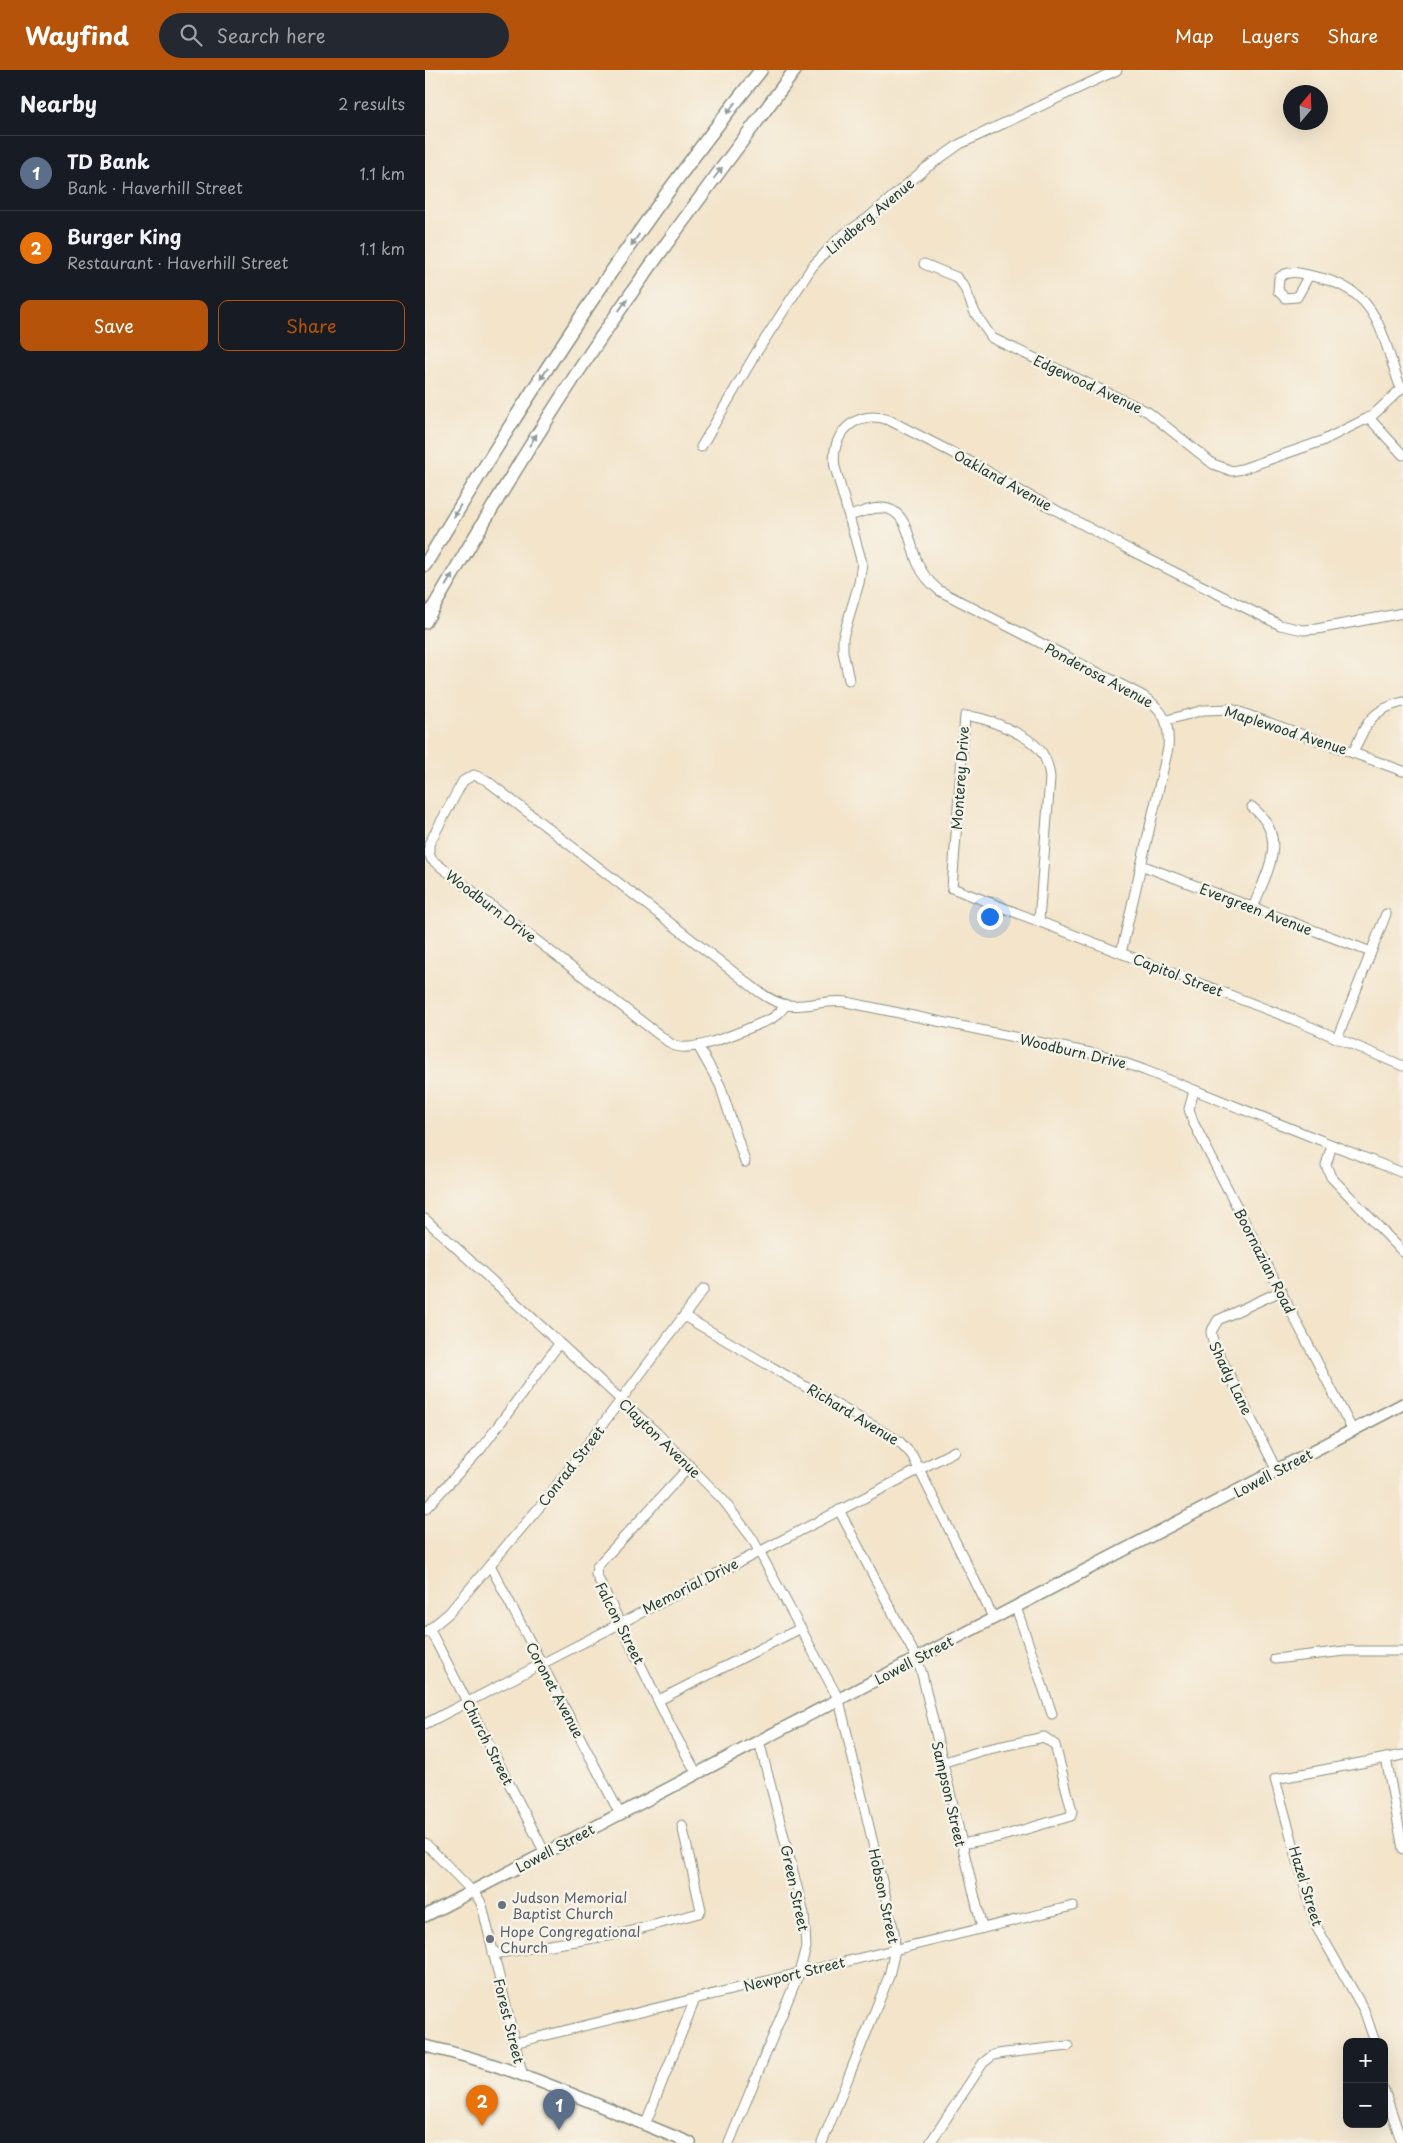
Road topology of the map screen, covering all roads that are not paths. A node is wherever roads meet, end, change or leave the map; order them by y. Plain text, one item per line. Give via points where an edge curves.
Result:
1 (761, 70) edge
2 (795, 70) edge
3 (1117, 70) edge
4 (924, 264) dead end
5 (1309, 275) dead end
6 (1402, 388) edge
7 (1369, 418) junction
8 (701, 447) dead end
9 (1403, 455) edge
10 (850, 516) junction
11 (425, 565) edge
12 (1403, 613) edge
13 (425, 622) edge
14 (849, 680) dead end
15 (1403, 702) edge
16 (1167, 720) junction
17 (1353, 753) junction
18 (1403, 771) edge
19 (1252, 807) dead end
20 (1141, 865) junction
21 (952, 888) joint
22 (1253, 908) junction
23 (1386, 914) dead end
24 (1039, 921) junction
25 (1371, 952) junction
26 (1121, 953) junction
27 (786, 1005) junction
28 (1337, 1039) junction
29 (698, 1046) junction
30 (1403, 1066) edge
31 (1194, 1090) junction
32 (1332, 1145) junction
33 (745, 1162) dead end
34 (1403, 1173) edge
35 (425, 1219) edge
36 (1403, 1252) edge
37 (704, 1289) dead end
38 (1281, 1291) junction
39 (684, 1316) junction
40 (559, 1344) junction
41 (621, 1400) junction
42 (1403, 1404) edge
43 (1353, 1431) junction
44 (955, 1451) dead end
45 (690, 1466) junction
46 (919, 1470) junction
47 (1277, 1471) junction
48 (425, 1509) edge
49 (839, 1510) junction
50 (760, 1551) junction
51 (491, 1566) junction
52 (1017, 1607) junction
53 (993, 1619) junction
54 (620, 1622) junction
55 (801, 1628) junction
56 (428, 1631) edge
57 (1403, 1651) edge
58 (917, 1659) junction
59 (1275, 1659) dead end
60 (541, 1662) junction
61 (467, 1700) junction
62 (659, 1700) junction
63 (839, 1700) junction
64 (1052, 1714) dead end
65 (425, 1724) edge
66 (759, 1742) junction
67 (1403, 1755) edge
68 (1386, 1758) junction
69 (941, 1763) junction
70 (697, 1774) junction
71 (620, 1814) junction
72 (682, 1824) dead end
73 (425, 1842) edge
74 (961, 1844) junction
75 (1403, 1849) edge
76 (545, 1853) junction
77 (472, 1892) junction
78 (1073, 1906) dead end
79 (425, 1916) edge
80 (982, 1928) junction
81 (895, 1950) junction
82 (493, 1954) junction
83 (799, 1973) junction
84 (695, 1999) junction
85 (1374, 2038) edge
86 (514, 2043) junction
87 (425, 2046) edge
88 (1068, 2046) dead end
89 (522, 2073) junction
90 (1388, 2102) edge
91 (645, 2125) junction
92 (690, 2143) edge
93 (729, 2143) edge
94 (821, 2143) edge
95 (930, 2143) edge
96 (1402, 2143) edge

1 -> 11 highway via 653,214 576,326
13 -> 2 highway via 530,445 618,312
3 - 8 street, Lindberg Avenue via 960,144 840,237 812,266
4 - 7 street, Edgewood Avenue via 956,277 992,338 1148,412 1222,469 1243,469 1322,441
5 - 6 street via 1347,286 1365,302
6 - 7 street, Edgewood Avenue
7 - 9 street
10 - 12 street, Oakland Avenue via 835,467 835,448 848,426 859,419 878,416 1279,625 1317,629
10 - 14 street, Oakland Avenue via 862,563 843,637
10 - 16 street, Ponderosa Avenue via 879,508 894,511 905,523 922,572 940,591 1143,696 1159,708
15 - 17 street via 1374,714
16 - 17 street, Maplewood Avenue via 1204,710 1231,709
16 - 20 street via 1168,748
17 - 18 street, Maplewood Avenue
19 - 22 street via 1271,830 1274,850
20 - 22 street, Evergreen Avenue
20 - 26 street
21 - 24 street, Capitol Street
21 - 24 street, Monterey Drive via 965,716 974,716 1029,740 1041,750 1048,765 1050,778
22 - 25 street, Evergreen Avenue
23 - 25 street
24 - 26 street, Capitol Street
25 - 28 street
26 - 28 street, Capitol Street
27 - 29 street, Woodburn Drive via 771,1019
27 - 29 street, Woodburn Drive via 773,1001 749,984 486,780 477,776 466,779 429,844 432,860 671,1044 682,1049
27 - 31 street, Woodburn Drive via 835,1001 1087,1052 1124,1062
28 - 30 street, Capitol Street
29 - 33 street via 720,1084
31 - 32 street, Woodburn Drive
31 - 38 street, Boornazian Road via 1189,1103 1190,1116
32 - 34 street, Woodburn Drive
32 - 36 street via 1326,1165 1331,1177
35 - 40 street, Clayton Avenue
37 - 39 street, Conrad Street
38 - 43 street, Boornazian Road
38 - 47 street, Shady Lane via 1218,1320 1211,1332
39 - 41 street, Conrad Street
39 - 46 street, Richard Avenue via 891,1434 906,1448
40 - 41 street, Clayton Avenue
40 - 48 street via 479,1450
41 - 45 street, Clayton Avenue
41 - 51 street, Conrad Street
42 - 43 main road, Lowell Street
43 - 47 main road, Lowell Street
44 - 46 street, Memorial Drive
45 - 50 street, Clayton Avenue via 738,1518
45 - 54 street, Falcon Street via 597,1567 600,1584
46 - 49 street, Memorial Drive
46 - 53 street, Richard Avenue
47 - 52 main road, Lowell Street
49 - 50 street, Memorial Drive
49 - 58 street, Sampson Street
50 - 54 street, Memorial Drive
50 - 55 street, Clayton Avenue
51 - 56 street, Conrad Street via 449,1613
51 - 60 street, Coronet Avenue
52 - 53 main road, Lowell Street
52 - 64 street
53 - 58 main road, Lowell Street
54 - 60 street, Memorial Drive
54 - 62 street, Falcon Street
55 - 62 street
55 - 63 street, Clayton Avenue
56 - 61 street, Church Street
57 - 59 street via 1345,1651
58 - 63 main road, Lowell Street
58 - 69 street, Sampson Street
60 - 61 street, Memorial Drive
60 - 71 street, Coronet Avenue
61 - 65 street, Memorial Drive
61 - 76 street, Church Street
62 - 70 street, Falcon Street
63 - 66 main road, Lowell Street
63 - 81 street, Hobson Street via 894,1932
66 - 70 main road, Lowell Street
66 - 83 street, Green Street via 804,1914 806,1947
67 - 68 street
68 - 75 street
68 - 85 street, Hazel Street via 1275,1779 1316,1926 1364,2010
69 - 74 street, Sampson Street
69 - 74 street via 1044,1737 1055,1745 1073,1810 1071,1816
70 - 71 main road, Lowell Street
71 - 76 main road, Lowell Street
72 - 82 street via 701,1910 620,1934
73 - 77 street, Forest Street
74 - 80 street, Sampson Street
76 - 77 main road, Lowell Street
77 - 79 main road, Lowell Street
77 - 82 street, Forest Street via 482,1905
78 - 80 street, Newport Street
80 - 81 street, Newport Street
81 - 83 street, Newport Street
81 - 94 street, Hobson Street via 889,1976
82 - 86 street, Forest Street
83 - 84 street, Newport Street
83 - 93 street, Green Street
84 - 86 street, Newport Street
84 - 91 street
86 - 89 street, Forest Street
87 - 89 main road
88 - 95 street via 993,2055 983,2063
89 - 91 main road
90 - 96 street
91 - 92 main road

